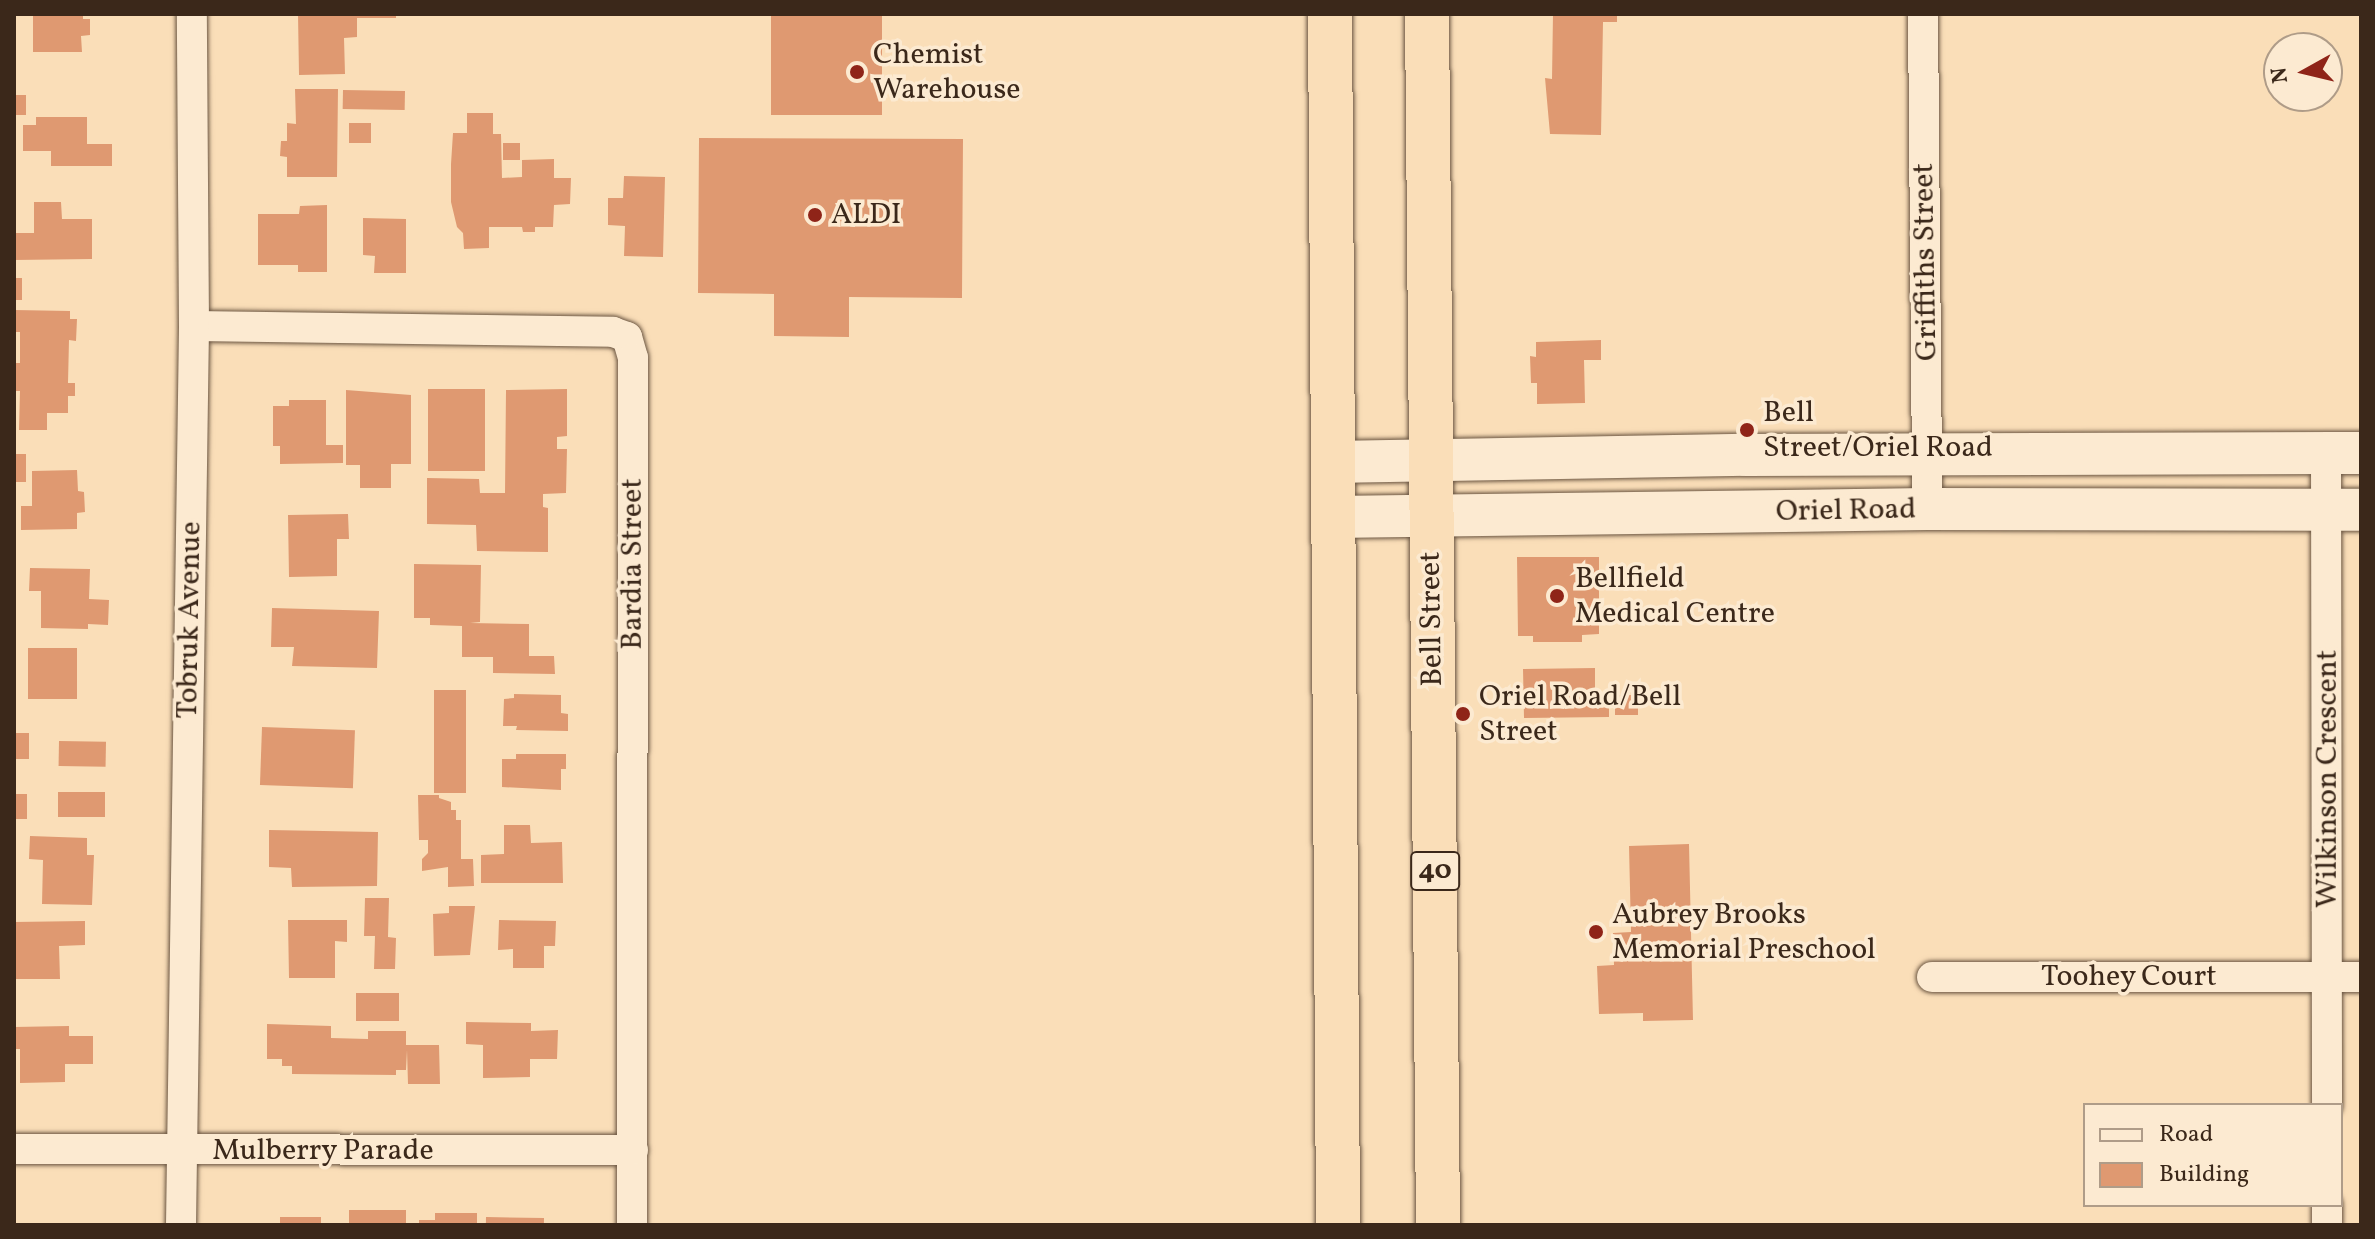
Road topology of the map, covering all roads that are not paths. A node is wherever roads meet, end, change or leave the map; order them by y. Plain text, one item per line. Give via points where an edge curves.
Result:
1 (192, 14) edge
2 (1330, 14) edge
3 (1427, 14) edge
4 (1923, 14) edge
5 (194, 326) junction
6 (2344, 452) edge
7 (1927, 455) junction
8 (1431, 459) junction
9 (1332, 462) junction
10 (1927, 509) junction
11 (2345, 510) edge
12 (1431, 516) junction
13 (1332, 517) junction
14 (1932, 977) dead end
15 (2326, 977) junction
16 (2361, 977) edge
17 (2327, 1103) edge
18 (14, 1149) edge
19 (633, 1150) junction
20 (182, 1151) junction
21 (181, 1225) edge
22 (632, 1225) edge
23 (1338, 1225) edge
24 (1438, 1225) edge

1 - 5 street, Tobruk Avenue
2 - 9 highway
3 - 8 highway, Bell Street / 40
4 - 7 street, Griffiths Street
5 - 19 street, Bardia Street via 613,332 627,337 633,358
5 - 20 street, Tobruk Avenue
6 - 7 main road, Oriel Road
6 - 11 street, Wilkinson Crescent
7 - 8 main road, Oriel Road
7 - 10 street, Griffiths Street
8 - 9 main road, Oriel Road
8 - 12 highway, Bell Street / 40
9 - 13 highway
10 - 11 main road, Oriel Road
10 - 12 main road, Oriel Road
11 - 15 street, Wilkinson Crescent
12 - 13 main road, Oriel Road
12 - 24 highway, Bell Street / 40
13 - 23 highway
14 - 15 street, Toohey Court
15 - 16 street, Toohey Court
15 - 17 street, Wilkinson Crescent
18 - 20 street, Mulberry Parade
19 - 20 street, Mulberry Parade
19 - 22 street, Bardia Street
20 - 21 street, Tobruk Avenue

